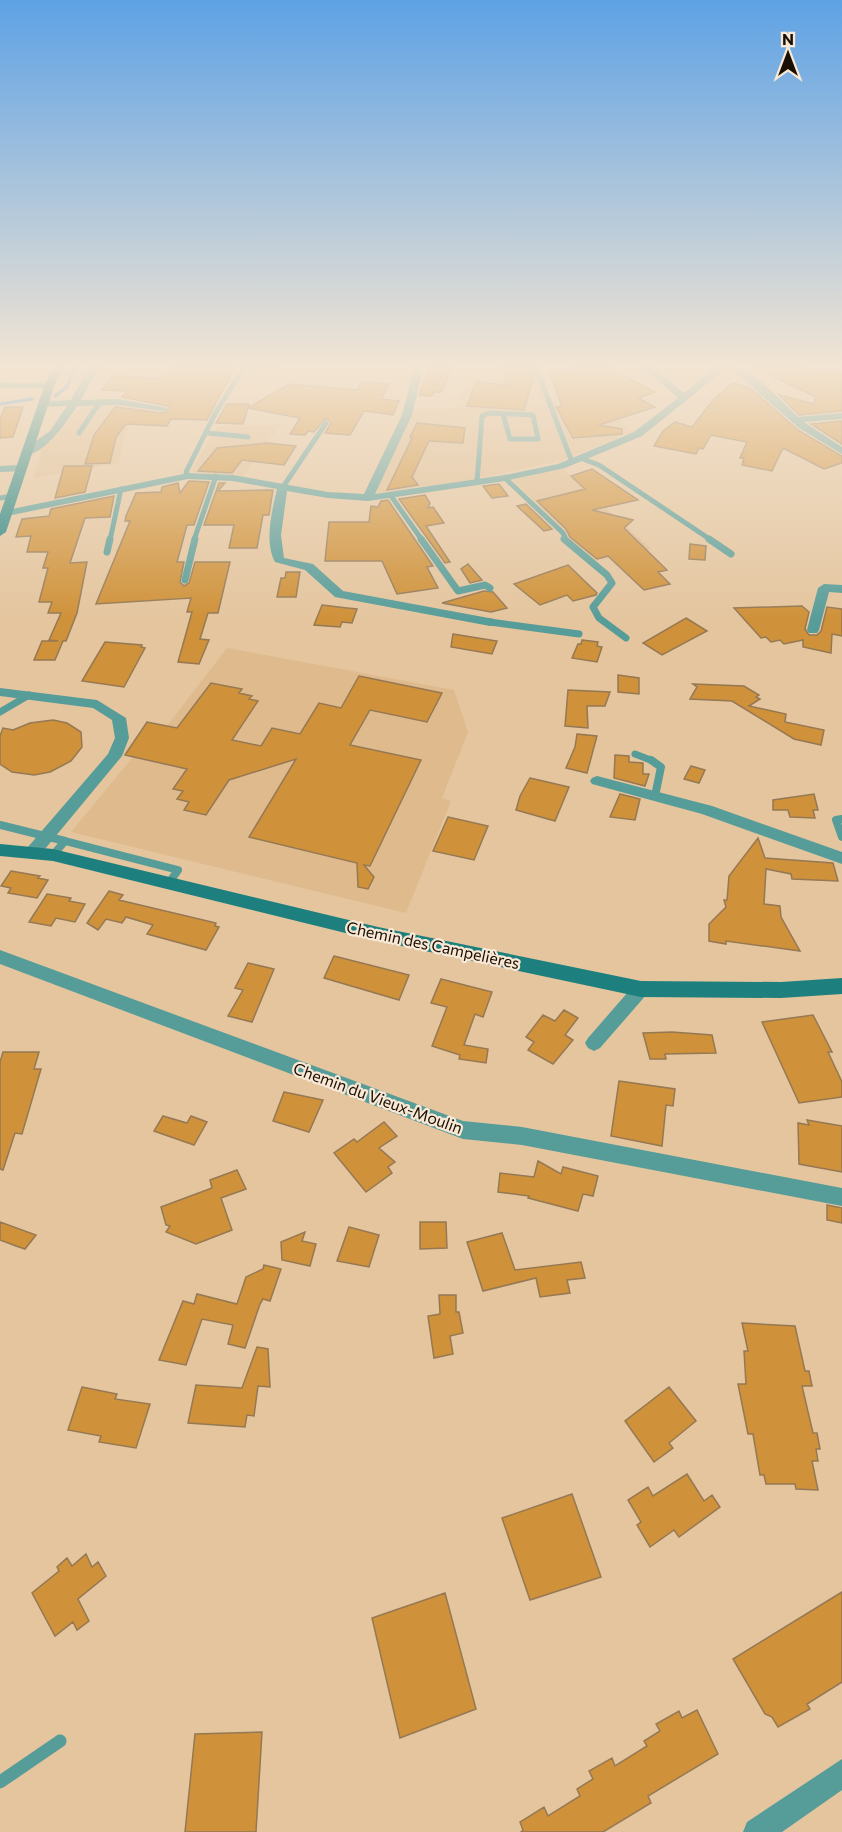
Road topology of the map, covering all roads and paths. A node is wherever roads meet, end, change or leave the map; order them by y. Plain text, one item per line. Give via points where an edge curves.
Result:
1 (30, 450) edge
2 (198, 450) edge
3 (308, 450) edge
4 (390, 450) edge
5 (479, 450) edge
6 (572, 450) edge
7 (599, 450) edge
8 (26, 453) joint
9 (576, 460) junction
10 (21, 468) junction
11 (0, 469) edge
12 (188, 476) junction
13 (216, 476) junction
14 (505, 478) junction
15 (477, 482) junction
16 (283, 487) junction
17 (122, 489) junction
18 (392, 496) junction
19 (6, 497) edge
20 (368, 498) junction
21 (7, 513) junction
22 (0, 532) edge
23 (107, 552) dead end
24 (731, 554) dead end
25 (185, 580) dead end
26 (490, 588) dead end
27 (842, 589) edge
28 (490, 622) joint
29 (813, 630) dead end
30 (579, 634) dead end
31 (626, 638) dead end
32 (0, 692) edge
33 (29, 695) junction
34 (0, 712) edge
35 (635, 754) dead end
36 (597, 781) dead end
37 (656, 796) junction
38 (842, 819) edge
39 (0, 825) edge
40 (47, 837) junction
41 (842, 837) edge
42 (0, 838) edge
43 (59, 848) junction
44 (0, 850) edge
45 (32, 851) junction
46 (842, 858) edge
47 (0, 957) edge
48 (842, 986) edge
49 (641, 989) junction
50 (594, 1043) dead end
51 (842, 1197) edge
52 (60, 1741) dead end
53 (842, 1773) edge
54 (0, 1782) edge
55 (757, 1832) edge

1 - 8 street
2 - 12 lane via 186,472
3 - 16 lane
4 - 20 street
5 - 15 lane
6 - 9 lane
7 - 9 street
8 - 10 main road
9 - 14 street
9 - 24 lane via 599,465
10 - 11 street
10 - 19 main road
12 - 13 street
12 - 17 street
13 - 16 street
13 - 25 lane via 198,524
14 - 15 street
14 - 31 lane via 563,533 564,539 607,575 612,583 593,607 599,618
15 - 18 street
16 - 20 street
16 - 28 street via 275,554 279,560 309,567 339,594
17 - 21 street
17 - 23 lane
18 - 20 street
18 - 26 lane via 458,591 485,585
19 - 21 main road
21 - 22 main road
27 - 29 street via 824,588
28 - 30 lane
32 - 33 street
33 - 34 lane
33 - 40 street via 97,704 119,718 122,738 115,756
35 - 37 lane via 661,767
36 - 37 street
37 - 46 street via 717,813
38 - 41 lane via 836,820
39 - 40 lane
40 - 43 lane
40 - 45 street
42 - 45 main road, Chemin des Campelières via 20,842
43 - 45 main road, Chemin des Campelières
43 - 49 main road, Chemin des Campelières via 170,883 378,934
44 - 45 main road, Chemin des Campelières
47 - 51 street, Chemin du Vieux-Moulin via 463,1130 522,1136
48 - 49 main road, Chemin des Campelières via 781,990
49 - 50 street
52 - 54 lane
53 - 55 street

